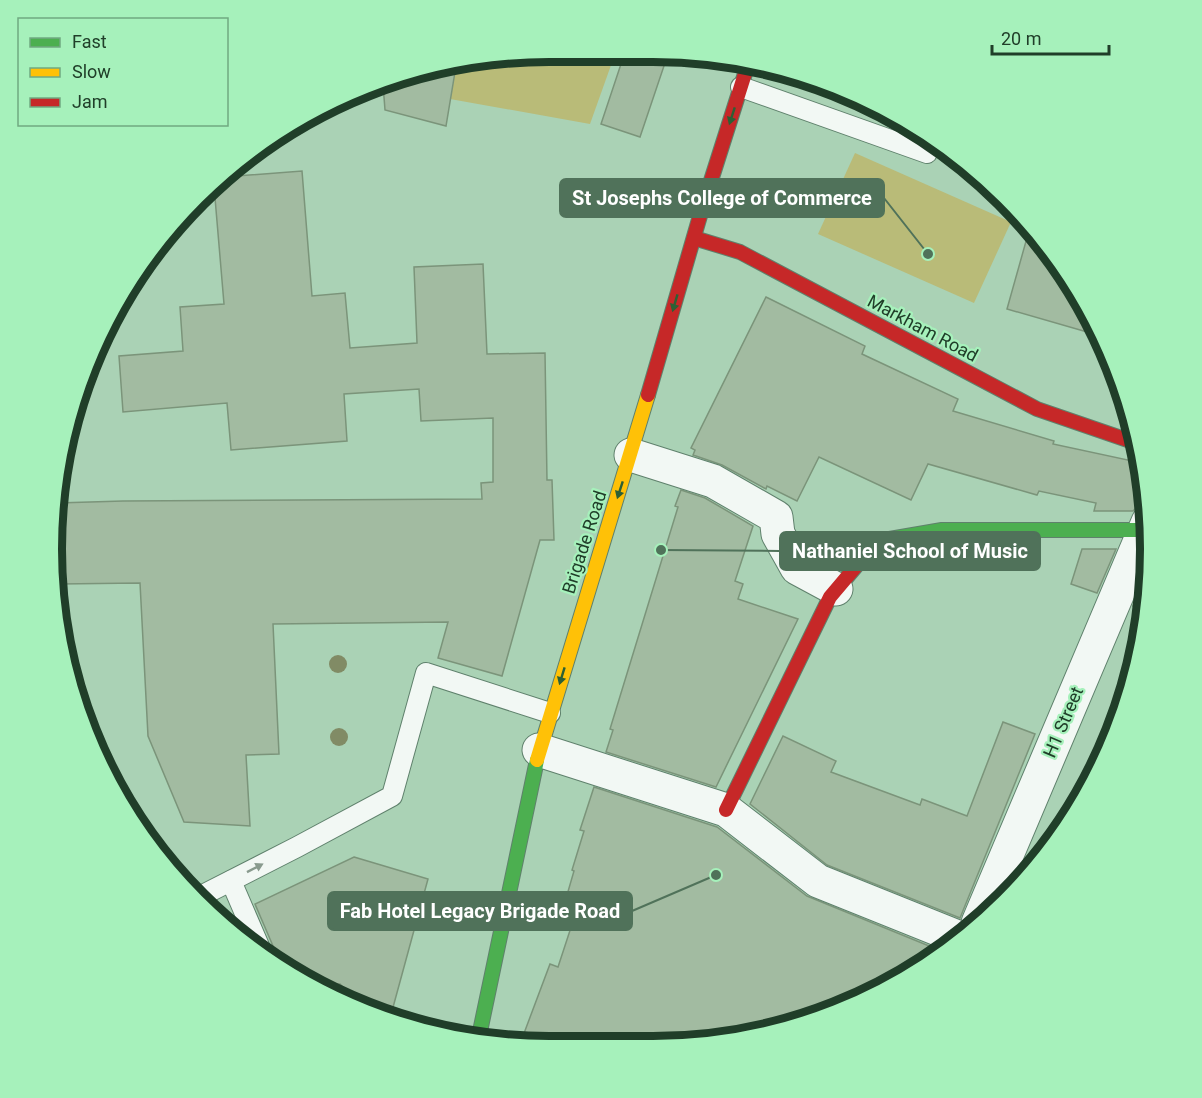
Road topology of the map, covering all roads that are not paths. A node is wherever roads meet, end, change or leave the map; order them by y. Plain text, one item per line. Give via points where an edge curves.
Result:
1 (746, 71) edge
2 (741, 87) junction
3 (927, 153) dead end
4 (694, 238) junction
5 (1128, 440) edge
6 (631, 455) junction
7 (1139, 526) edge
8 (1140, 542) edge
9 (836, 590) junction
10 (550, 713) junction
11 (539, 750) junction
12 (726, 810) junction
13 (231, 881) junction
14 (204, 894) edge
15 (966, 923) edge
16 (953, 933) edge
17 (255, 938) edge
18 (480, 1031) edge

1 - 2 street, Brigade Road
2 - 3 lane
2 -> 4 street, Brigade Road
4 - 5 street, Markham Road via 740,252 1037,409
4 -> 6 street, Brigade Road
6 - 9 street via 713,481 776,517 778,534 797,568
6 -> 10 street, Brigade Road
7 - 9 street via 942,530 878,541
8 - 15 street, H1 Street
9 - 12 street
10 - 11 street, Brigade Road
13 -> 10 lane via 392,796 426,673
11 - 12 street
11 - 18 street, Brigade Road
12 - 16 street via 818,881
13 - 14 lane
13 - 17 lane

